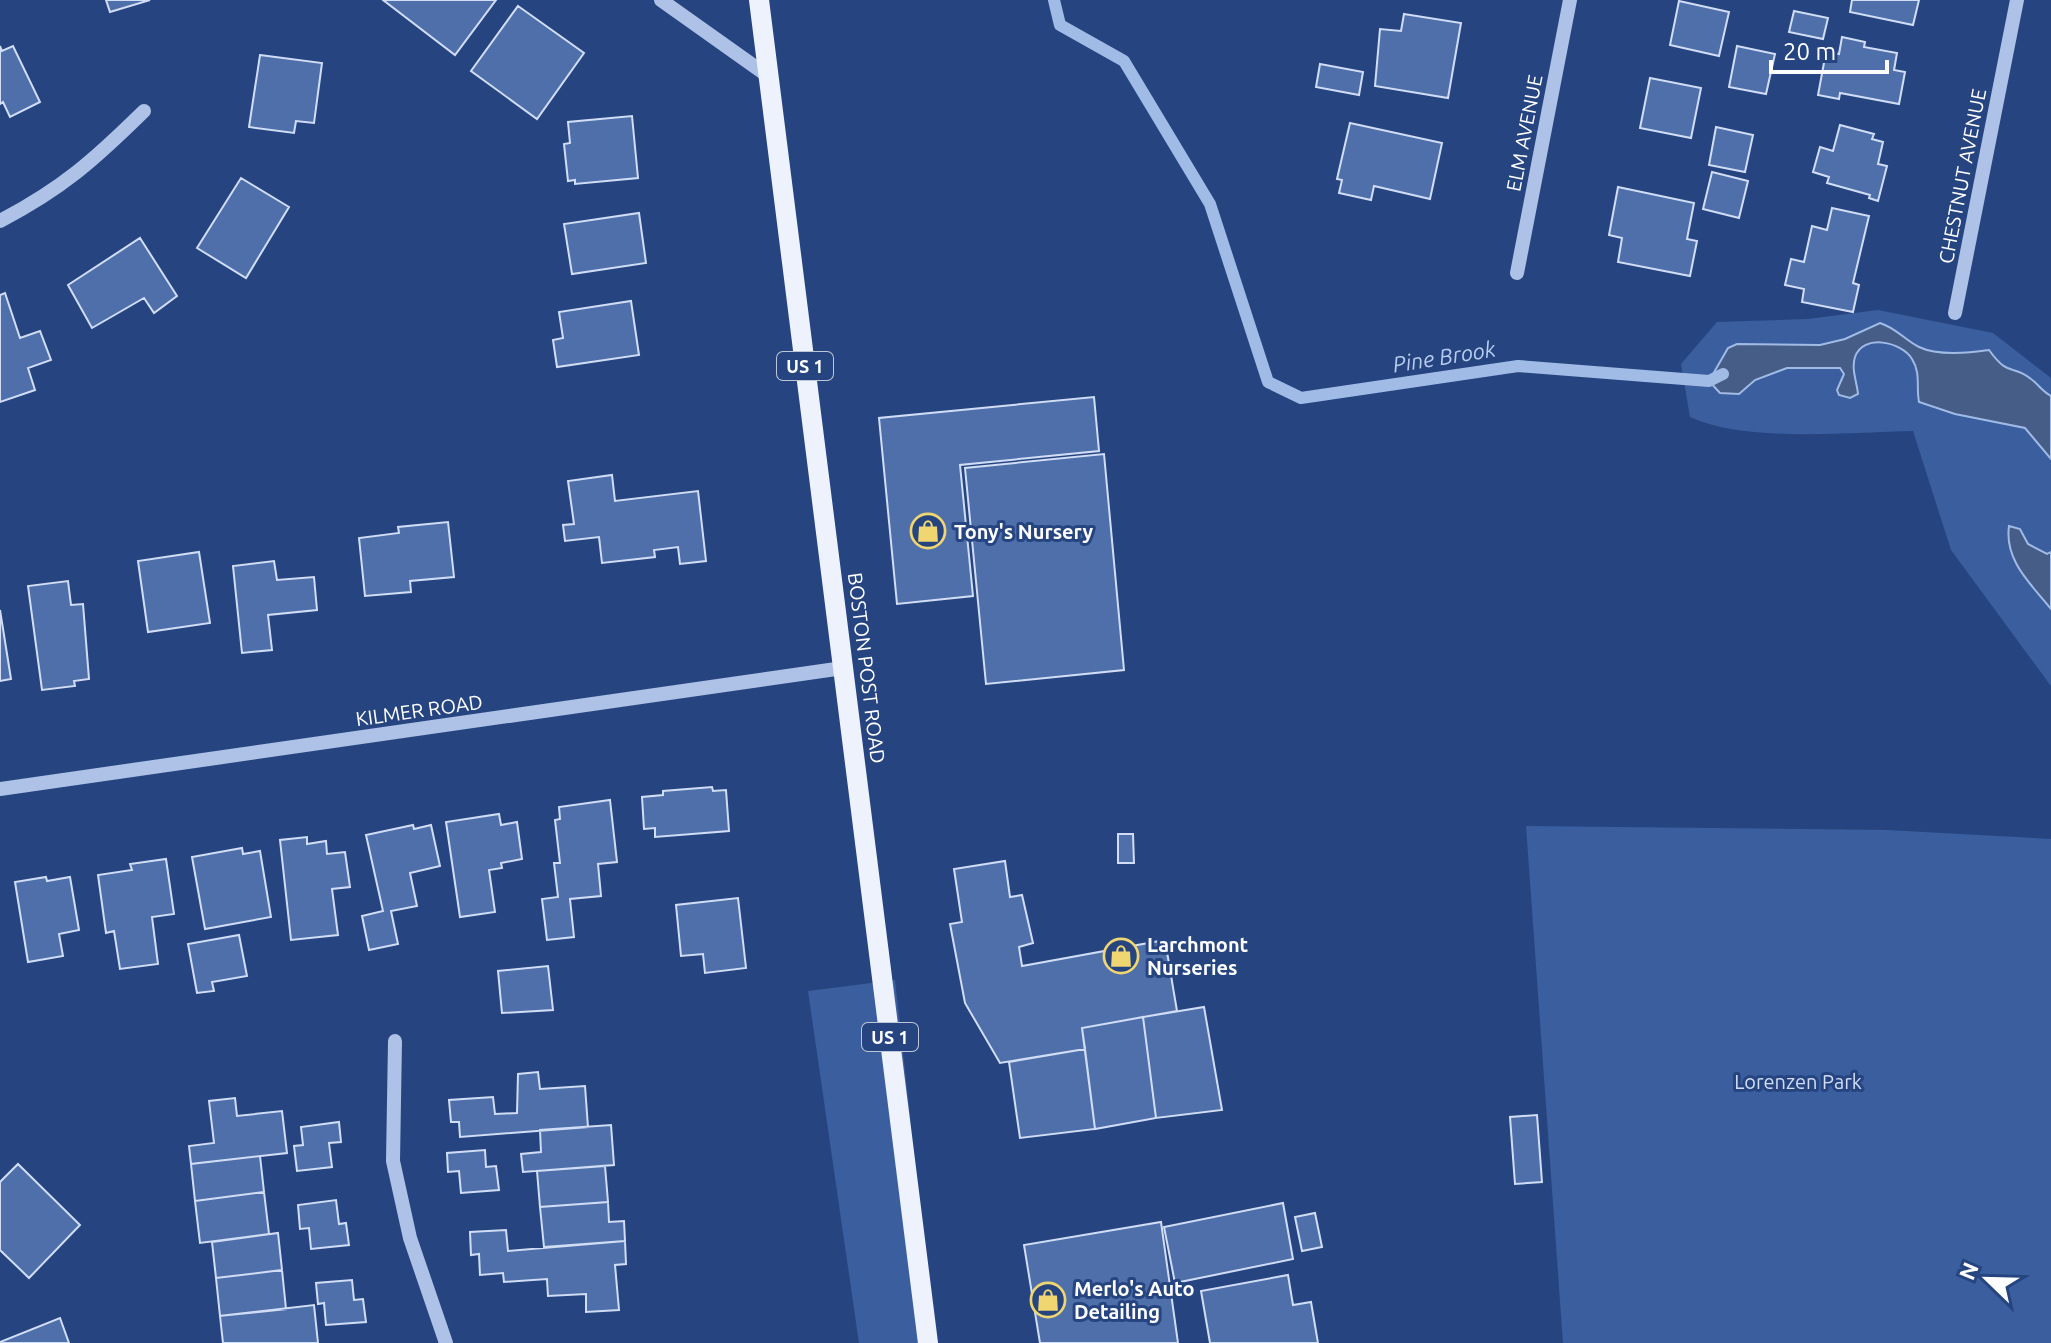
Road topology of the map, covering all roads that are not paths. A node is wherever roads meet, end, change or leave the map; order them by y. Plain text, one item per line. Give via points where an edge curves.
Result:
1 (661, 0) edge
2 (759, 0) edge
3 (1570, 0) edge
4 (2017, 0) edge
5 (768, 76) junction
6 (144, 111) dead end
7 (0, 221) edge
8 (1517, 273) dead end
9 (1955, 313) dead end
10 (843, 668) junction
11 (0, 789) edge
12 (395, 1041) dead end
13 (446, 1343) edge
14 (928, 1343) edge

1 - 5 street
2 - 5 main road, BOSTON POST ROAD / US 1
3 - 8 street, ELM AVENUE
4 - 9 street, CHESTNUT AVENUE
5 - 10 main road, BOSTON POST ROAD / US 1
6 - 7 street via 52,194
10 - 11 street, KILMER ROAD
10 - 14 main road, BOSTON POST ROAD / US 1
12 - 13 street via 393,1161 410,1238

